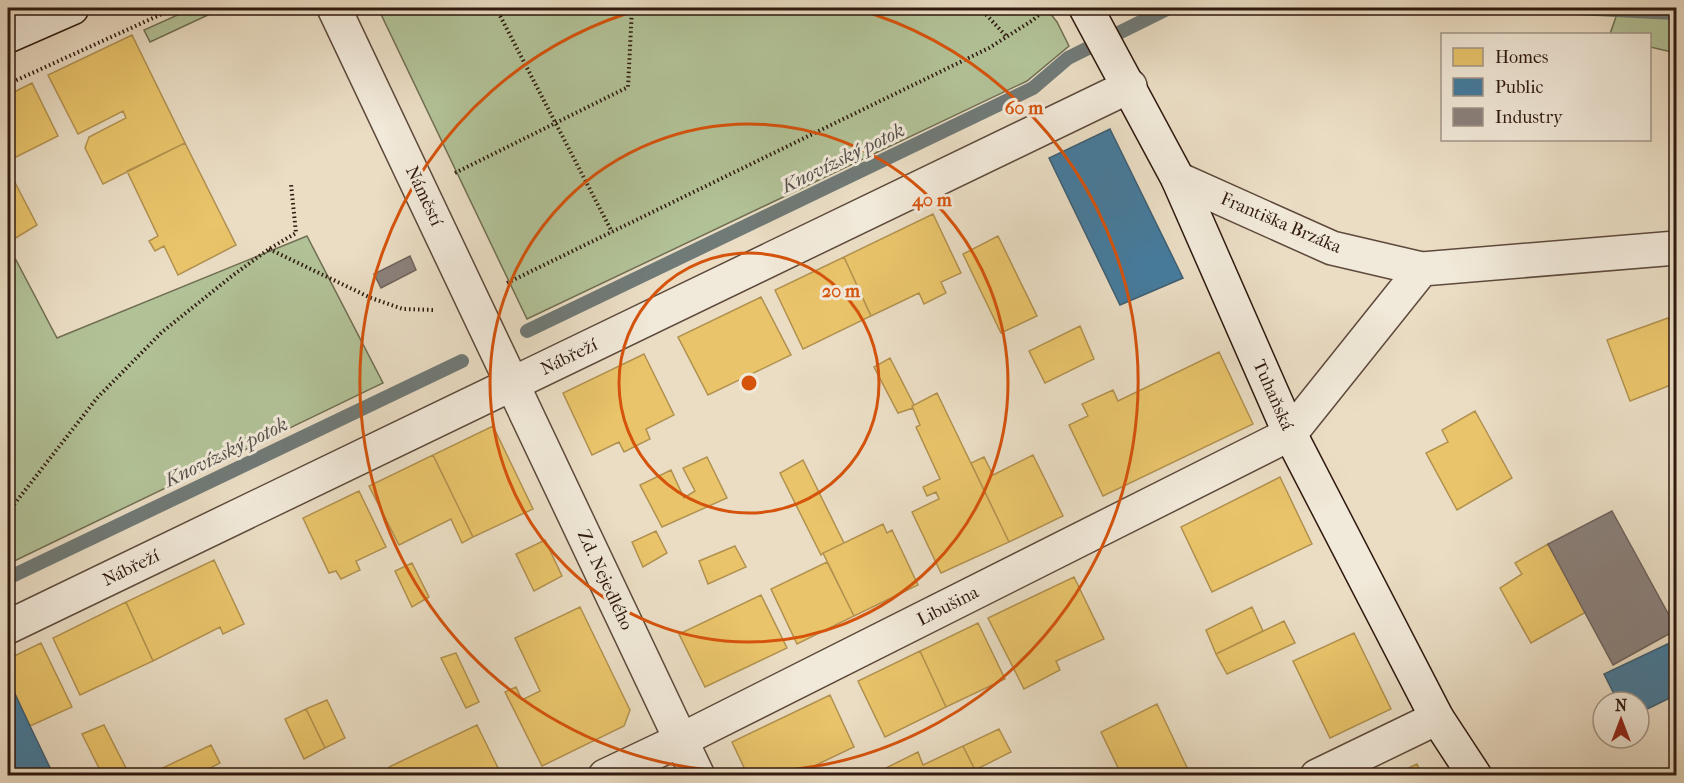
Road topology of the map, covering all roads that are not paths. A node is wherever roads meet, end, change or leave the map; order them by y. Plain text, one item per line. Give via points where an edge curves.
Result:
1 (72, 8) edge
2 (334, 8) edge
3 (1087, 9) edge
4 (8, 36) edge
5 (1125, 77) junction
6 (1178, 179) junction
7 (1677, 248) edge
8 (1422, 269) junction
9 (513, 384) junction
10 (1290, 434) junction
11 (8, 627) edge
12 (1437, 718) junction
13 (681, 740) junction
14 (605, 776) edge
15 (698, 776) edge
16 (1317, 776) edge
17 (1474, 776) edge

1 - 4 street
2 - 9 street, Náměstí
3 - 5 street, Tuhaňská
5 - 6 street, Tuhaňská
5 - 9 street, Nábřeží
6 - 8 street, Františka Brzáka via 1332,248
6 - 10 street, Tuhaňská
7 - 8 street, Františka Brzáka
8 - 10 street
9 - 11 street, Nábřeží
9 - 13 street, Zd. Nejedlého
10 - 12 street, Tuhaňská
10 - 13 street, Libušina
12 - 16 street
12 - 17 street, Tuhaňská
13 - 14 street, Libušina
13 - 15 street, Zd. Nejedlého

